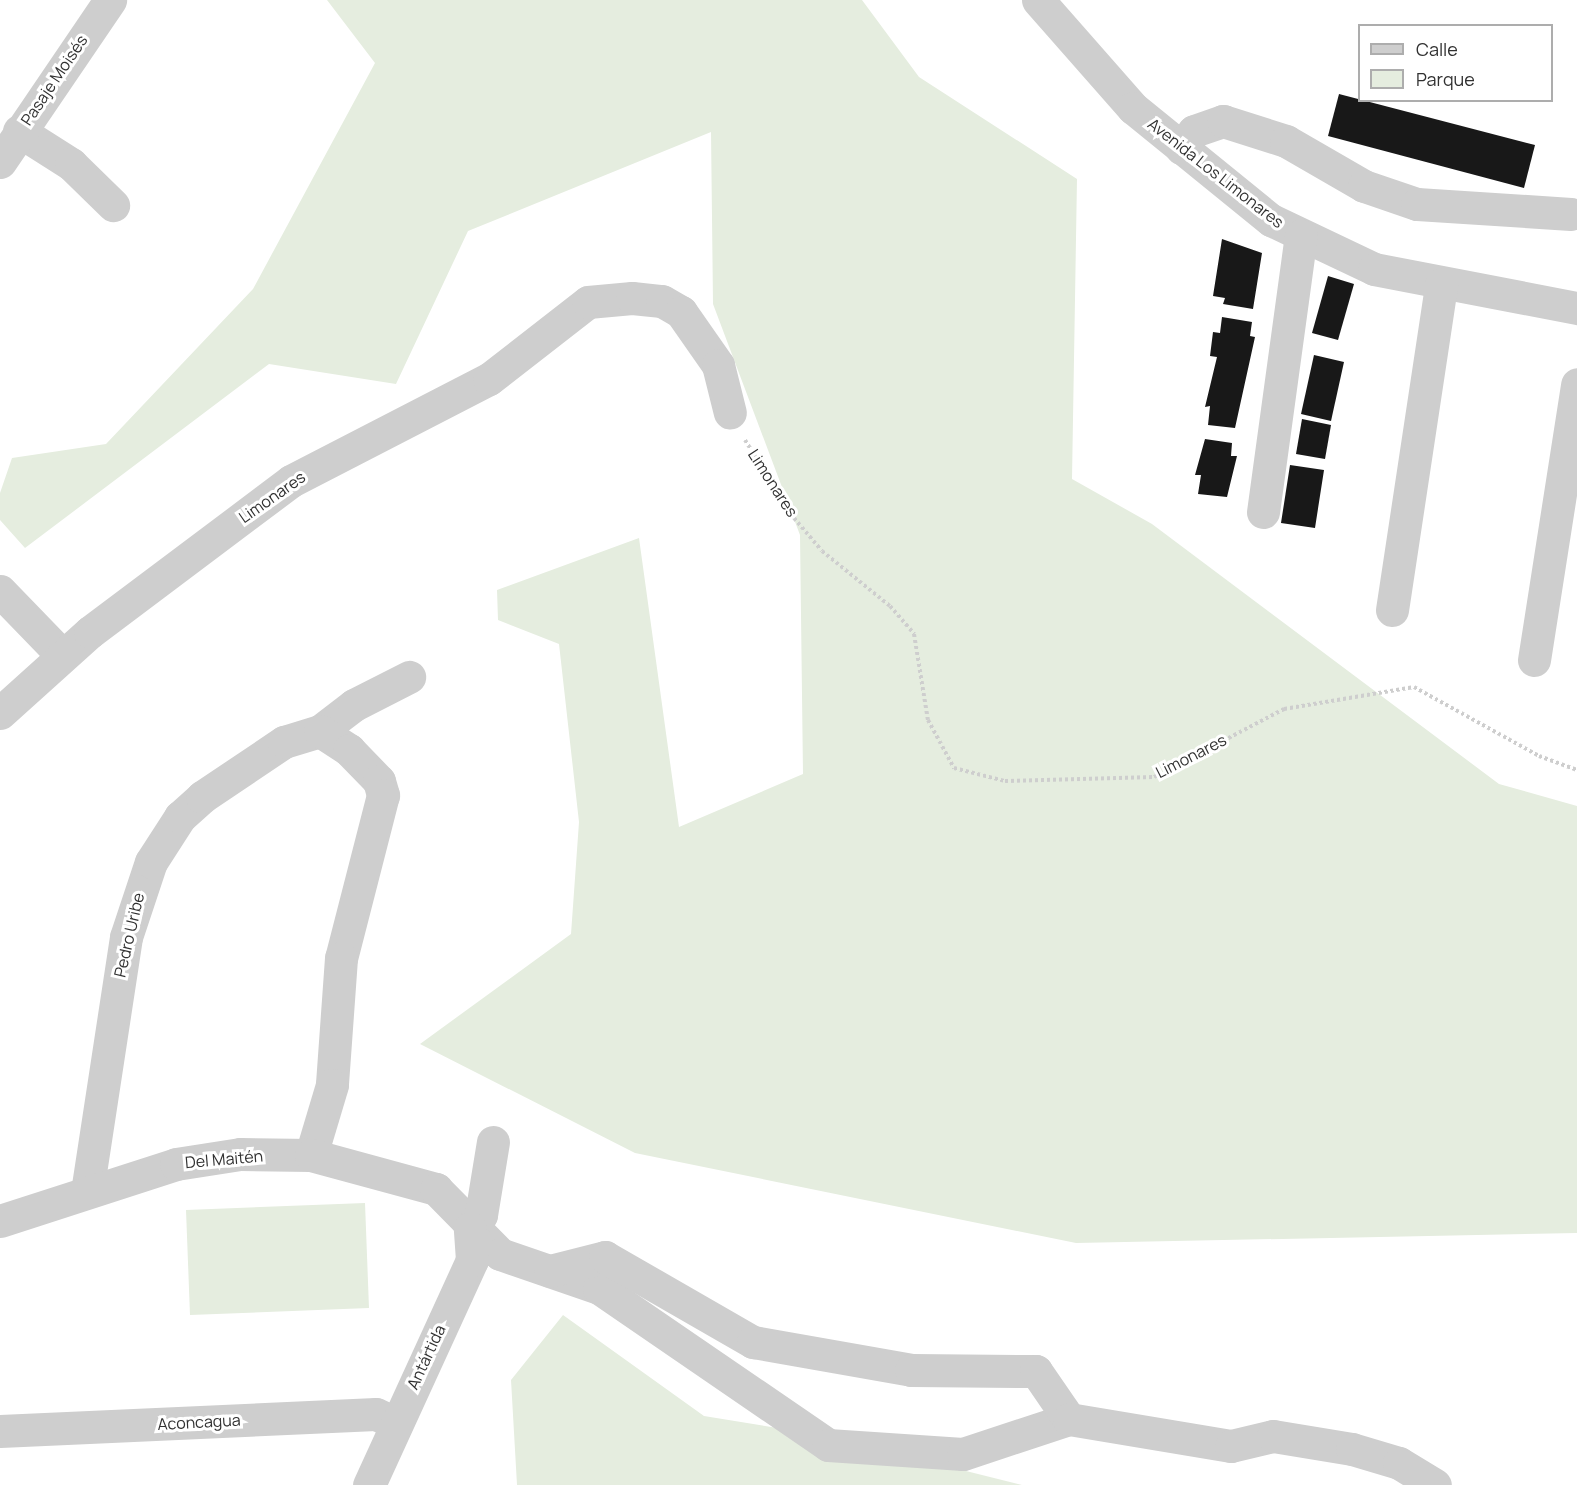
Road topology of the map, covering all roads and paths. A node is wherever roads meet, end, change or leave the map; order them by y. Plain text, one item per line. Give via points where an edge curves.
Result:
1 (111, 0) edge
2 (1038, 0) edge
3 (19, 131) junction
4 (1180, 148) junction
5 (0, 162) edge
6 (113, 205) dead end
7 (1571, 213) dead end
8 (1301, 236) junction
9 (1441, 285) junction
10 (1577, 308) edge
11 (1577, 384) edge
12 (730, 413) joint
13 (1263, 512) dead end
14 (0, 591) edge
15 (1392, 610) dead end
16 (62, 655) junction
17 (1534, 660) dead end
18 (409, 677) dead end
19 (0, 713) edge
20 (320, 731) junction
21 (1577, 770) edge
22 (493, 1142) dead end
23 (311, 1155) junction
24 (87, 1192) junction
25 (0, 1221) edge
26 (470, 1228) junction
27 (550, 1271) junction
28 (1068, 1419) junction
29 (395, 1423) junction
30 (0, 1431) edge
31 (369, 1485) edge
32 (1435, 1485) edge

1 - 3 street, Pasaje Moisés
2 - 4 street, Avenida Los Limonares via 1132,108
3 - 5 street, Pasaje Moisés
3 - 6 street via 71,164
4 - 7 street via 1194,131 1223,121 1286,141 1364,186 1417,204
4 - 8 street, Avenida Los Limonares
8 - 9 street, Avenida Los Limonares via 1374,269
8 - 13 street
9 - 10 street, Avenida Los Limonares
9 - 15 street
11 - 17 street
12 - 16 street, Limonares via 718,365 681,312 662,301 632,298 588,302 489,379 291,481
12 - 21 path, Limonares via 794,518 822,551 890,606 914,634 928,720 954,768 1005,781 1154,777 1284,708 1414,687 1539,756
14 - 16 street
16 - 19 street, Limonares
18 - 20 street, Pedro Uribe via 354,705
20 - 23 street via 350,750 379,781 383,795 341,958 332,1085
20 - 24 street, Pedro Uribe via 284,742 202,797 180,817 151,862 126,936
22 - 26 street via 481,1215
23 - 24 street, Del Maitén via 240,1154 176,1164
23 - 26 street, Del Maitén via 436,1189
24 - 25 street, Del Maitén
26 - 27 street, Del Maitén via 500,1254
26 - 29 street, Antártida via 472,1260
27 - 28 street via 605,1257 753,1342 911,1370 1036,1371
27 - 28 street, Del Maitén via 599,1288 828,1445 963,1454
28 - 32 street via 1231,1446 1273,1436 1352,1449 1399,1463
29 - 30 street, Aconcagua via 376,1414
29 - 31 street, Antártida

